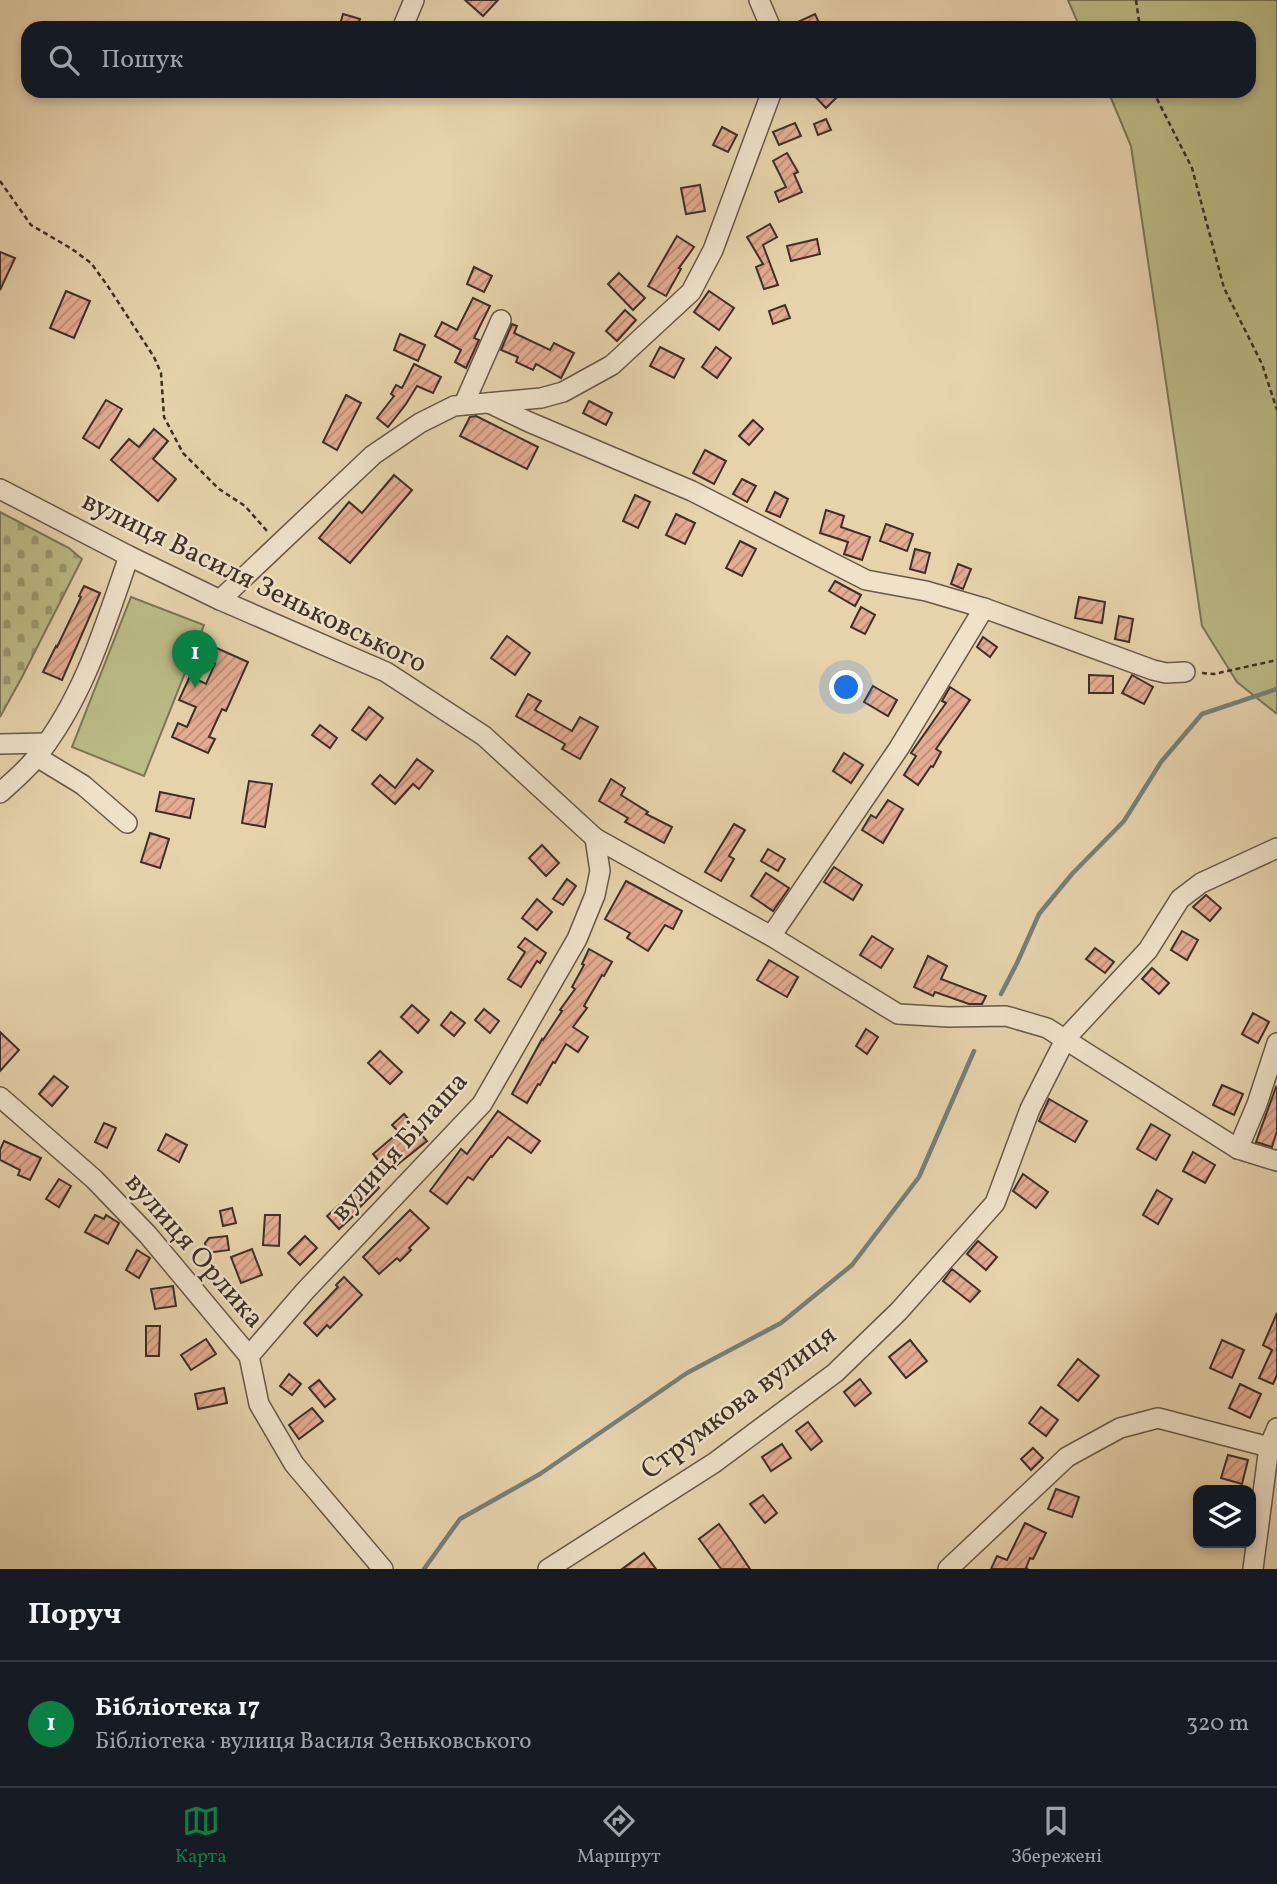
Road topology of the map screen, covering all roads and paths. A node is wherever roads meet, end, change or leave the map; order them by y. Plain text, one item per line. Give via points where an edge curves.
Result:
1 (414, 0) edge
2 (759, 0) edge
3 (1136, 0) edge
4 (405, 21) edge
5 (768, 21) edge
6 (1139, 21) edge
7 (769, 98) edge
8 (1157, 98) edge
9 (0, 181) edge
10 (500, 320) dead end
11 (487, 402) junction
12 (464, 404) junction
13 (1277, 411) edge
14 (0, 489) edge
15 (276, 546) junction
16 (129, 555) junction
17 (220, 600) junction
18 (984, 608) junction
19 (1277, 660) edge
20 (1185, 672) joint
21 (2, 744) edge
22 (42, 750) junction
23 (19, 775) junction
24 (0, 793) edge
25 (127, 823) dead end
26 (594, 838) junction
27 (1277, 848) edge
28 (771, 936) junction
29 (1066, 1038) junction
30 (1277, 1043) edge
31 (0, 1097) edge
32 (1238, 1149) junction
33 (1277, 1161) edge
34 (248, 1356) junction
35 (1277, 1428) edge
36 (1269, 1447) junction
37 (1270, 1495) edge
38 (383, 1569) edge
39 (548, 1569) edge
40 (948, 1569) edge
41 (1253, 1569) edge

1 - 4 street
2 - 5 street
3 - 6 path
7 - 11 street via 713,250 691,292 612,365 563,392
8 - 13 path via 1192,168 1224,288 1262,364
9 - 15 path via 31,225 91,263 154,357 164,417 183,453 219,489 245,506
10 - 12 street
11 - 12 street
11 - 18 street via 692,491 866,580
12 - 15 street via 420,423 373,456
14 - 16 street, вулиця Василя Зеньковського
15 - 17 street
16 - 17 street, вулиця Василя Зеньковського
16 - 22 street via 85,677
17 - 26 street, вулиця Василя Зеньковського via 386,672 484,736
18 - 20 street via 1153,670
18 - 28 street via 899,748
19 - 20 path via 1214,674
21 - 22 street
21 - 23 street
22 - 23 street
22 - 25 street
23 - 24 street
26 - 28 street, вулиця Василя Зеньковського
26 - 34 street, вулиця Білаша via 600,871 595,895 550,988 482,1104
27 - 29 street, Струмкова вулиця via 1201,883 1180,899 1149,950
28 - 29 street, вулиця Василя Зеньковського via 898,1014 1006,1016
29 - 32 street, вулиця Василя Зеньковського
29 - 39 street, Струмкова вулиця via 1030,1109 995,1203 899,1311 835,1373 725,1455
30 - 32 street
31 - 34 street, вулиця Орлика via 94,1179 148,1235
32 - 33 street, вулиця Василя Зеньковського
34 - 38 street, вулиця Орлика via 259,1404 294,1464
35 - 36 street
36 - 37 street
36 - 40 street via 1158,1418 1120,1427 1067,1457
37 - 41 street

